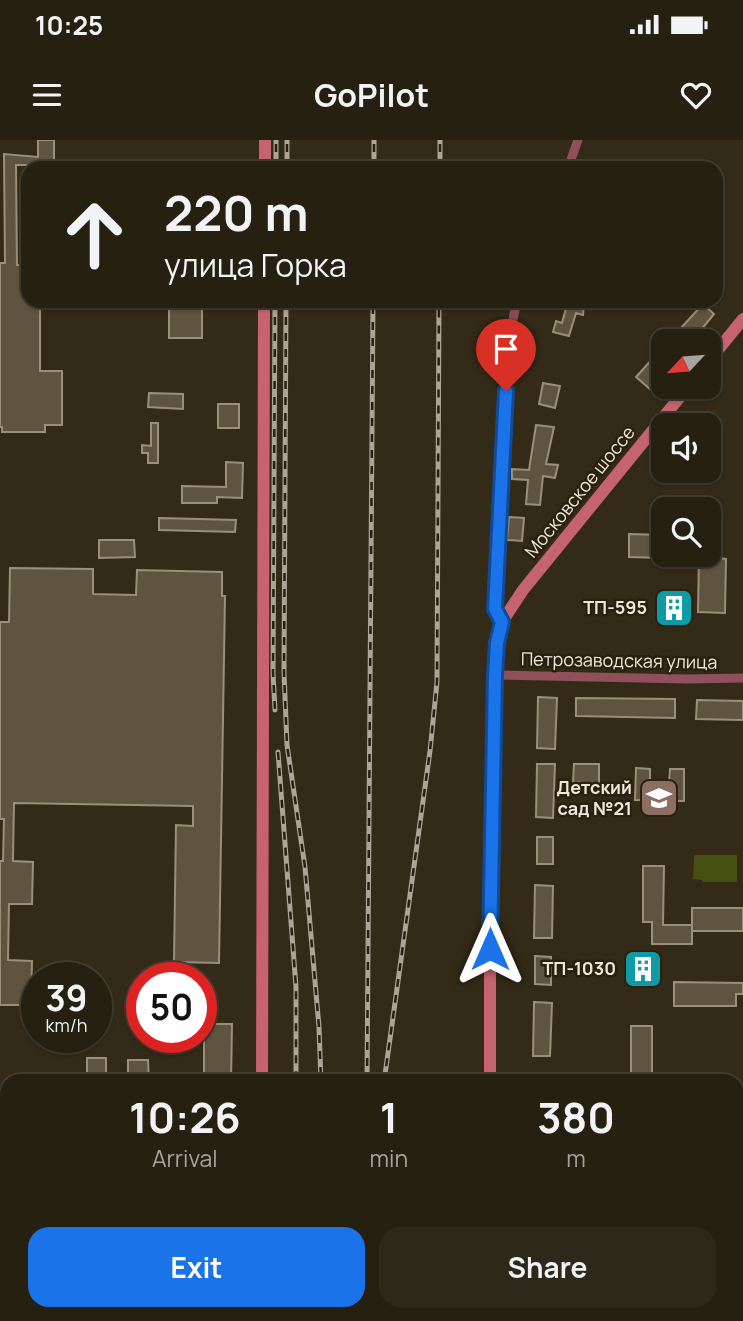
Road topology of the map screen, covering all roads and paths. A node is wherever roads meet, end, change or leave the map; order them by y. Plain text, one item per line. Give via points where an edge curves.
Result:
1 (265, 140) edge
2 (579, 140) edge
3 (265, 161) edge
4 (571, 161) edge
5 (264, 308) edge
6 (515, 308) edge
7 (743, 319) edge
8 (721, 346) edge
9 (678, 399) edge
10 (502, 622) junction
11 (495, 675) junction
12 (743, 678) edge
13 (262, 1074) edge
14 (490, 1074) edge

1 - 3 street
2 - 4 street
5 - 13 street
6 - 10 street via 509,337 495,609
7 - 8 street
9 - 10 street, Московское шоссе
10 - 11 street
11 - 12 street, Петрозаводская улица
11 - 14 street

